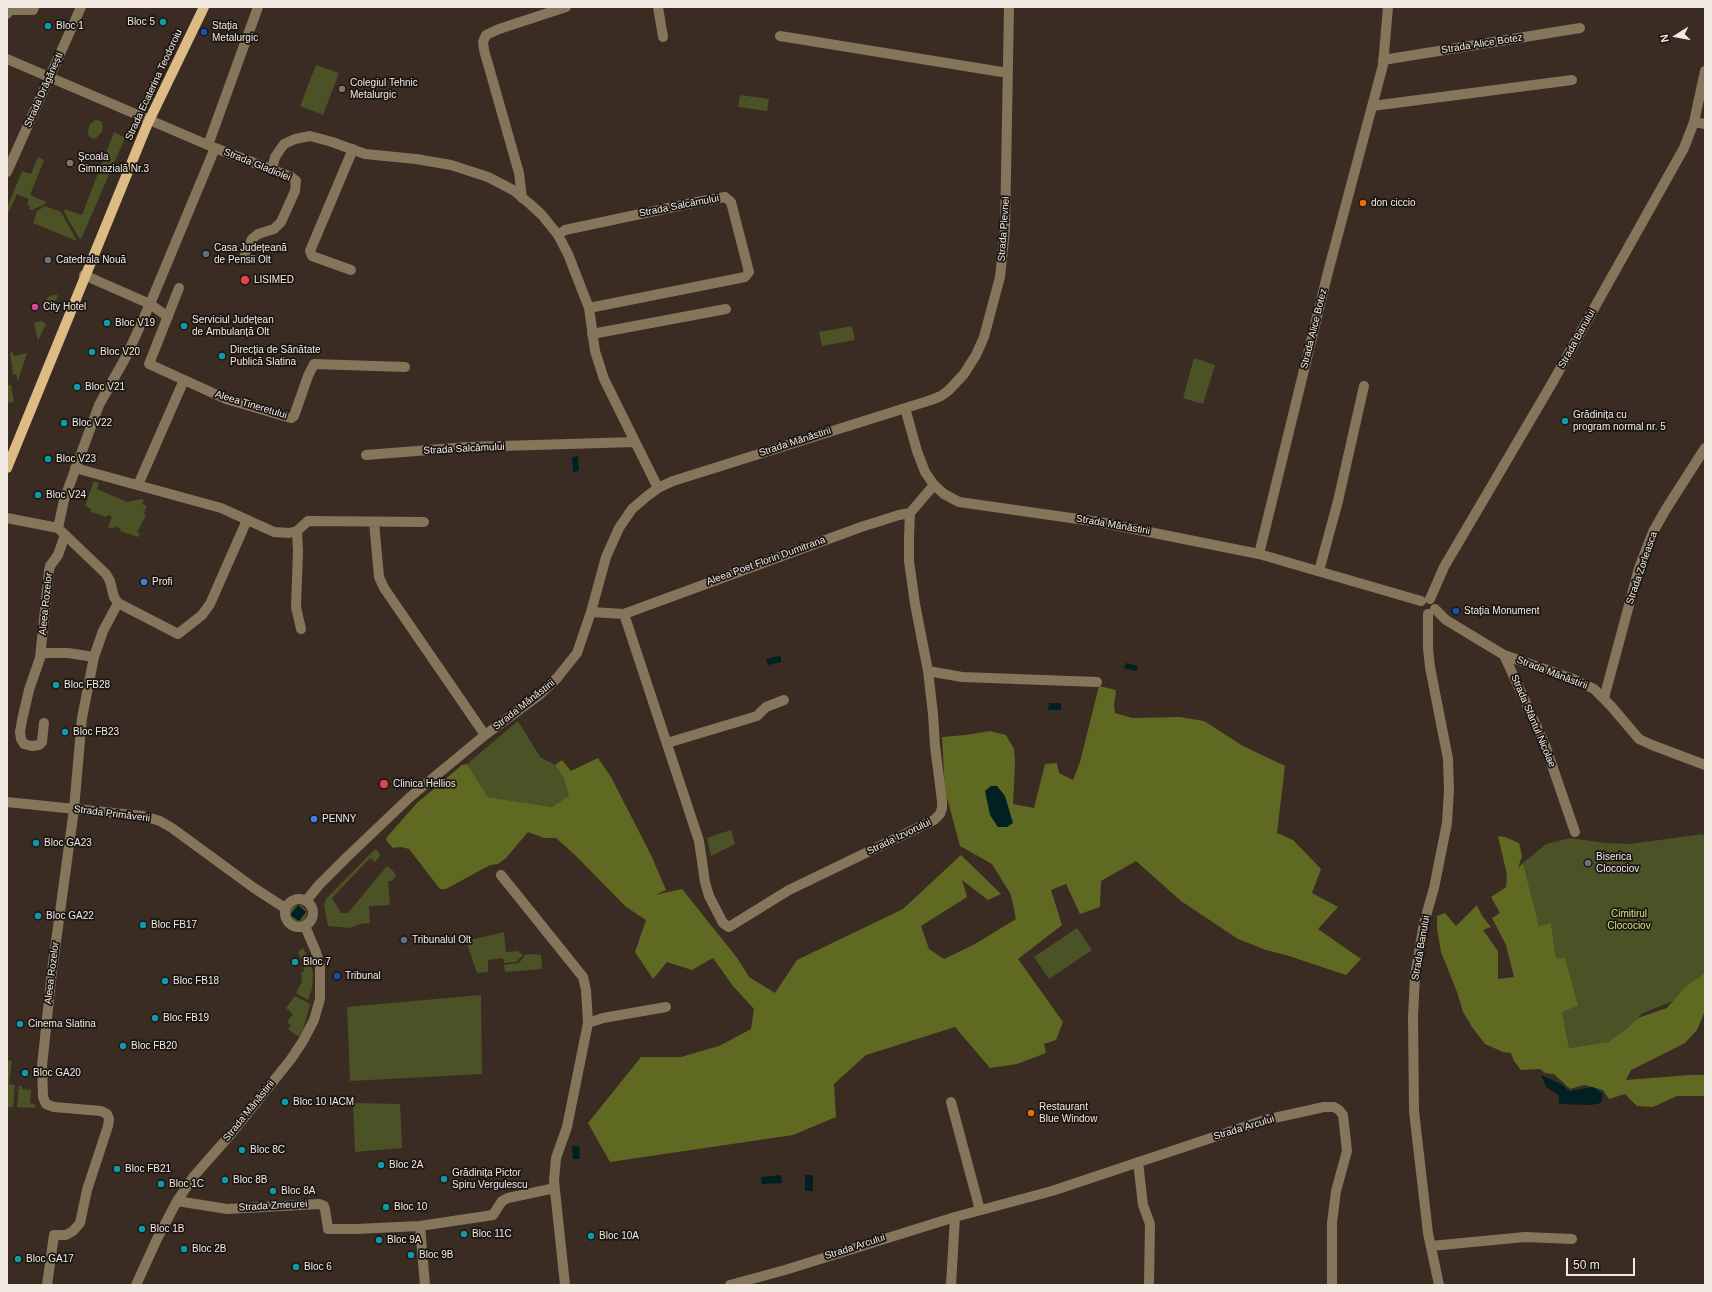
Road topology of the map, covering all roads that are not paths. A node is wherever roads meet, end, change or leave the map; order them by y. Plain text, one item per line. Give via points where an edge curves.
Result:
1 (34, 7) edge
2 (81, 7) edge
3 (204, 7) edge
4 (258, 7) edge
5 (566, 7) edge
6 (658, 7) edge
7 (1009, 7) edge
8 (1388, 7) edge
9 (7, 14) edge
10 (1580, 28) dead end
11 (780, 36) dead end
12 (663, 37) dead end
13 (1383, 60) junction
14 (8, 62) edge
15 (1705, 71) edge
16 (1008, 73) junction
17 (50, 77) junction
18 (1572, 80) dead end
19 (1372, 106) junction
20 (149, 120) junction
21 (1694, 122) junction
22 (1705, 124) edge
23 (211, 146) junction
24 (353, 149) junction
25 (272, 169) junction
26 (7, 172) edge
27 (522, 198) junction
28 (558, 235) junction
29 (244, 258) dead end
30 (351, 270) dead end
31 (84, 275) junction
32 (179, 288) dead end
33 (150, 304) junction
34 (589, 308) junction
35 (726, 309) dead end
36 (168, 316) junction
37 (592, 334) junction
38 (405, 367) dead end
39 (184, 380) junction
40 (1364, 386) dead end
41 (905, 408) junction
42 (635, 442) junction
43 (1705, 448) edge
44 (366, 455) dead end
45 (8, 465) edge
46 (75, 468) junction
47 (138, 485) junction
48 (934, 485) junction
49 (658, 488) junction
50 (910, 513) junction
51 (7, 518) edge
52 (247, 520) junction
53 (374, 522) junction
54 (424, 522) dead end
55 (297, 531) junction
56 (62, 532) junction
57 (1259, 554) junction
58 (1319, 571) junction
59 (1425, 600) junction
60 (118, 603) junction
61 (591, 612) junction
62 (1431, 612) junction
63 (624, 614) junction
64 (301, 629) dead end
65 (41, 653) junction
66 (1504, 655) junction
67 (94, 657) junction
68 (928, 671) junction
69 (1096, 682) dead end
70 (1604, 698) junction
71 (784, 700) dead end
72 (44, 723) dead end
73 (485, 735) junction
74 (667, 743) junction
75 (1705, 765) edge
76 (7, 802) edge
77 (74, 809) junction
78 (1575, 832) dead end
79 (501, 876) dead end
80 (306, 901) junction
81 (285, 908) junction
82 (305, 926) junction
83 (666, 1007) dead end
84 (588, 1023) junction
85 (951, 1102) dead end
86 (1138, 1162) junction
87 (555, 1188) junction
88 (178, 1201) junction
89 (980, 1210) junction
90 (955, 1217) junction
91 (420, 1226) junction
92 (1572, 1239) dead end
93 (1431, 1246) junction
94 (138, 1283) edge
95 (47, 1285) edge
96 (426, 1285) edge
97 (565, 1285) edge
98 (730, 1285) edge
99 (951, 1285) edge
100 (1149, 1285) edge
101 (1332, 1285) edge
102 (1438, 1285) edge

1 - 9 street via 33,10 10,10
2 - 17 street, Strada Drăgănești
3 - 20 main road, Strada Ecaterina Teodoroiu
4 - 23 street
5 - 27 street via 499,29 486,35 483,42 519,173
6 - 12 street
7 - 16 street, Strada Plevnei
8 - 13 street, Strada Alice Botez
10 - 13 street, Strada Alice Botez
11 - 16 street
13 - 19 street, Strada Alice Botez
14 - 17 street, Strada Gladiolei
15 - 21 street, Strada Banului
16 - 41 street, Strada Plevnei via 1006,230 1000,277 990,317 976,354 956,384 941,396
17 - 20 street, Strada Gladiolei
17 - 26 street, Strada Drăgănești
18 - 19 street
19 - 57 street, Strada Alice Botez via 1328,272
20 - 23 street, Strada Gladiolei
20 - 31 main road, Strada Ecaterina Teodoroiu
21 - 22 street
21 - 59 street, Strada Banului via 1684,148 1555,378
23 - 25 street, Strada Gladiolei
23 - 33 street
24 - 25 street via 310,136 295,139 284,144 275,157
24 - 27 street via 365,154 451,165 488,177 513,190
24 - 30 street via 310,251 312,256
25 - 29 street, Strada Gladiolei via 292,177 296,181 295,191 281,222 274,229 258,234 252,239
27 - 28 street via 542,215
28 - 34 street
28 - 34 street, Strada Salcâmului via 565,230 697,202 725,197 731,202 749,272 745,277
31 - 33 street
31 - 45 main road, Strada Ecaterina Teodoroiu
32 - 36 street, Aleea Tineretului
33 - 36 street
33 - 46 street via 127,355 99,405
34 - 37 street
35 - 37 street
36 - 39 street, Aleea Tineretului via 149,364
37 - 42 street via 604,379
38 - 39 street, Aleea Tineretului via 314,364 291,418 226,399
39 - 47 street
40 - 58 street
41 - 48 street, Strada Mănăstirii via 917,451 925,472
41 - 49 street, Strada Mănăstirii via 673,481
42 - 44 street, Strada Salcâmului via 467,447
42 - 49 street
43 - 70 street, Strada Zorleasca via 1652,532 1639,568
46 - 47 street
46 - 56 street via 64,500
47 - 52 street via 221,508
48 - 50 street
48 - 57 street, Strada Mănăstirii via 959,502 1099,522
49 - 61 street, Strada Mănăstirii via 632,509 620,528 606,557
50 - 63 street, Aleea Poet Florin Dumitrana via 861,527
50 - 68 street, Strada Izvorului via 909,561
51 - 56 street
52 - 55 street via 274,532
52 - 60 street via 210,604 202,615 178,634
53 - 54 street
53 - 55 street via 308,521
53 - 73 street via 379,577 384,588
55 - 64 street via 296,607
56 - 60 street via 106,574
56 - 65 street, Aleea Rozelor via 58,555 50,566
57 - 58 street, Strada Mănăstirii
58 - 59 street, Strada Mănăstirii
59 - 62 street via 1434,602
59 - 62 street via 1419,606 1421,611
60 - 67 street, Aleea Rozelor via 110,614
61 - 63 street
61 - 73 street, Strada Mănăstirii via 577,654 557,678 538,696
62 - 66 street, Strada Mănăstirii
62 - 93 street, Strada Banului via 1428,648 1448,759 1449,790 1447,824 1424,923 1415,976 1413,1016 1414,1111
63 - 74 street, Strada Izvorului
65 - 67 street
65 - 72 street, Aleea Rozelor via 22,720 21,739 24,744 32,746 42,742
66 - 70 street, Strada Mănăstirii via 1573,679 1594,689
66 - 78 street, Strada Sfântul Nicolae via 1545,745
67 - 77 street, Aleea Rozelor via 82,718
68 - 69 street via 962,677
68 - 74 street, Strada Izvorului via 942,801 940,814 934,820 789,890 729,927 723,923 709,896 699,841
70 - 75 street, Strada Mănăstirii via 1640,739
71 - 74 street via 766,707 757,716
73 - 80 street, Strada Mănăstirii via 385,820
76 - 77 street, Strada Primăverii
77 - 81 street, Strada Primăverii via 143,816 160,821
77 - 95 street, Aleea Rozelor via 42,1053 43,1097 50,1106 101,1111 107,1114 109,1119 87,1190 80,1223 66,1235 54,1235
79 - 84 street via 583,977
80 - 81 street via 294,900
80 - 82 street via 313,912 311,920
81 - 82 street via 285,917 289,924 296,928
82 - 88 street, Strada Mănăstirii via 320,967 320,999 314,1020 291,1059 194,1176
83 - 84 street
84 - 87 street via 567,1127 556,1158
85 - 89 street
86 - 89 street, Strada Arcului via 1052,1191
86 - 100 street via 1143,1205 1150,1224
86 - 101 street, Strada Arcului via 1265,1120 1324,1107 1339,1110 1343,1115 1347,1151 1336,1191 1332,1223
87 - 91 street, Strada Zmeurei via 508,1198 493,1215
87 - 97 street
88 - 91 street, Strada Zmeurei via 227,1209 319,1204 324,1206 328,1229
88 - 94 street, Strada Mănăstirii via 157,1239
89 - 90 street, Strada Arcului
90 - 98 street, Strada Arcului
90 - 99 street
91 - 96 street
92 - 93 street via 1525,1237
93 - 102 street, Strada Banului

